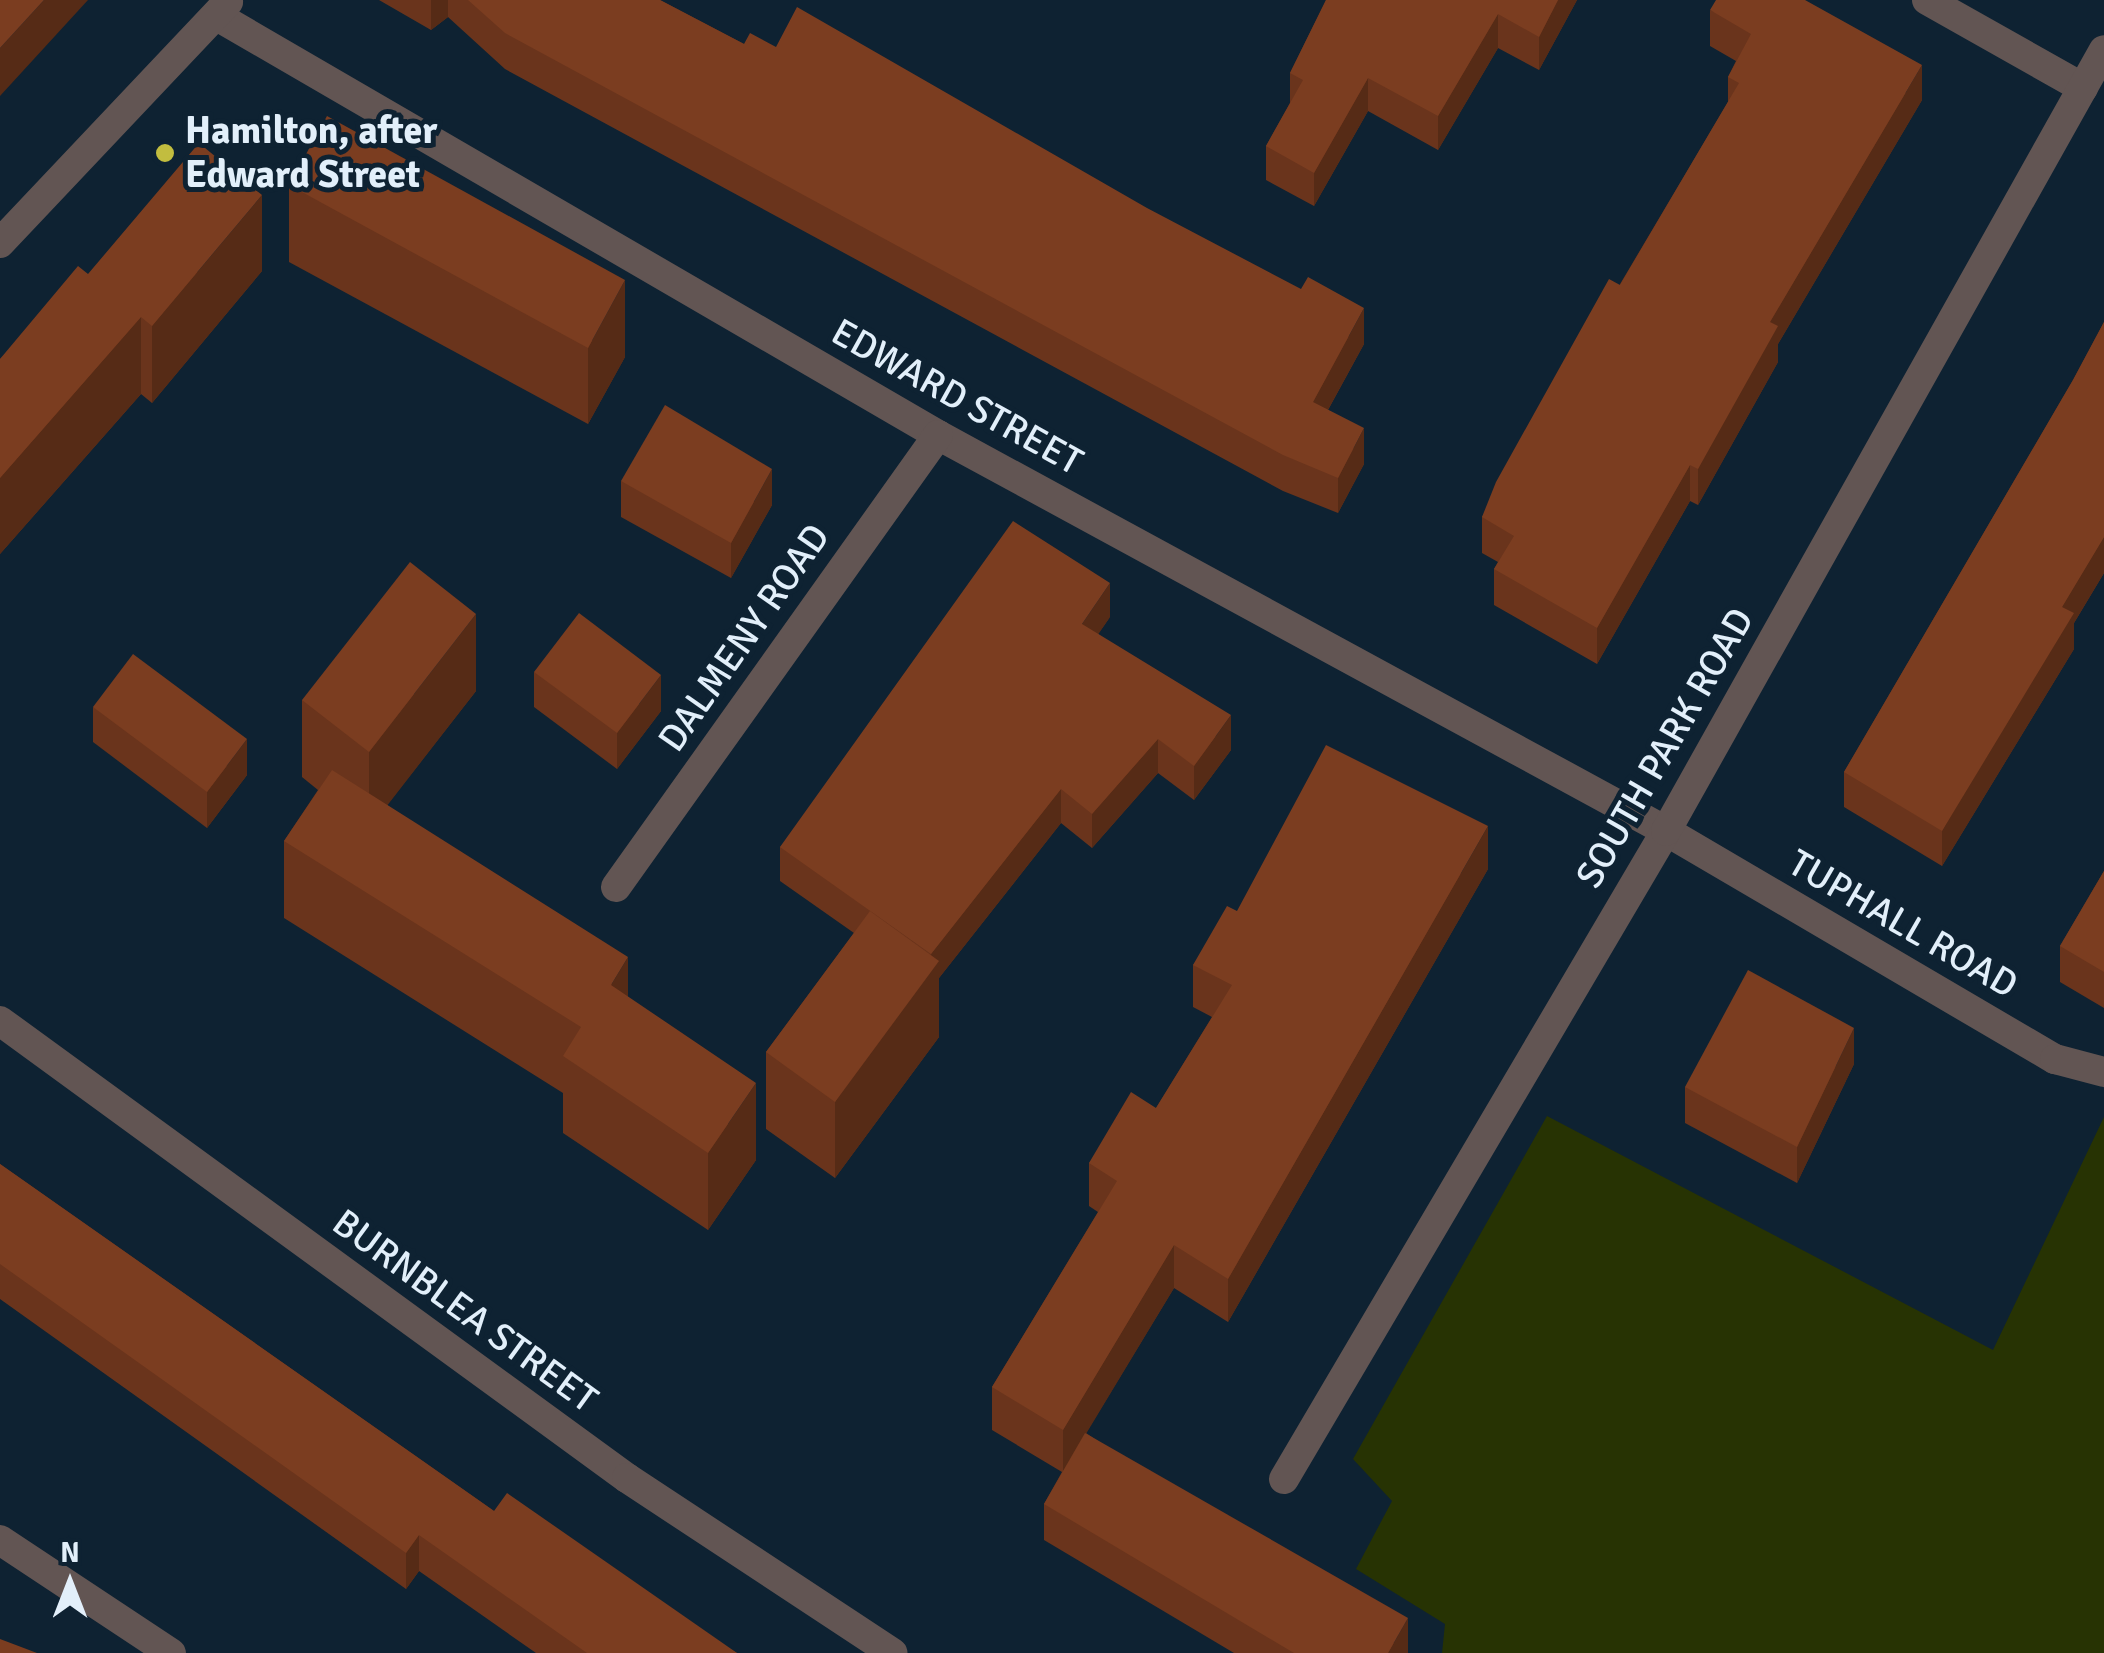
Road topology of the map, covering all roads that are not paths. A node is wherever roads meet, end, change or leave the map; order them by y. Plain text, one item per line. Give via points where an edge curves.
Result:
1 (1927, 0) edge
2 (224, 8) edge
3 (2104, 50) edge
4 (2082, 88) junction
5 (0, 243) edge
6 (938, 435) junction
7 (1666, 832) junction
8 (616, 887) dead end
9 (0, 1021) edge
10 (2104, 1072) edge
11 (1284, 1480) dead end
12 (0, 1540) edge
13 (171, 1653) edge
14 (892, 1653) edge

1 - 4 street
2 - 5 street
2 - 6 street, EDWARD STREET
3 - 4 street, SOUTH PARK ROAD
4 - 7 street, SOUTH PARK ROAD
6 - 7 street, EDWARD STREET
6 - 8 street, DALMENY ROAD
7 - 10 street, TUPHALL ROAD via 2055,1059
7 - 11 street, SOUTH PARK ROAD
9 - 14 street, BURNBLEA STREET via 627,1478
12 - 13 street

